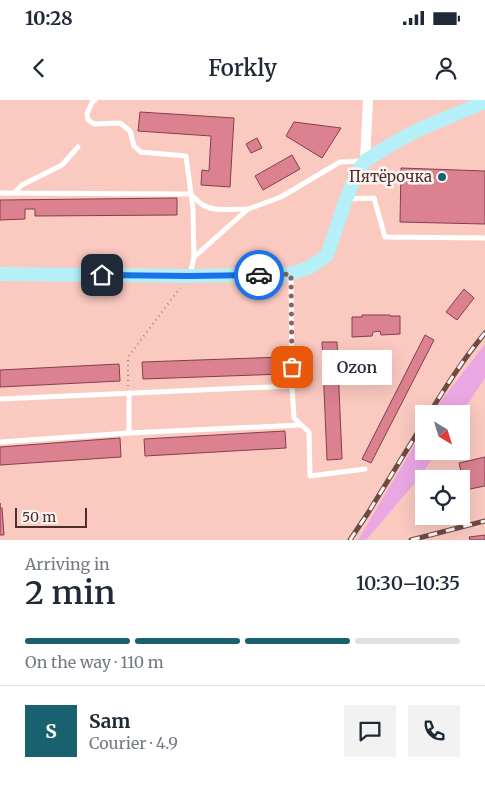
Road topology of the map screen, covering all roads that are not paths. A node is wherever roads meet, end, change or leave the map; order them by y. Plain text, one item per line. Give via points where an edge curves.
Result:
1 (94, 100) edge
2 (368, 100) edge
3 (485, 102) edge
4 (78, 147) dead end
5 (366, 161) junction
6 (15, 192) junction
7 (0, 193) edge
8 (190, 194) junction
9 (346, 199) junction
10 (248, 209) junction
11 (485, 238) edge
12 (194, 257) junction
13 (0, 274) edge
14 (291, 274) junction
15 (189, 276) junction
16 (292, 386) junction
17 (128, 393) junction
18 (0, 399) edge
19 (300, 425) junction
20 (129, 433) junction
21 (0, 442) edge
22 (365, 469) dead end

1 - 8 lane via 87,113 88,120 94,124 120,124 130,131 134,146 141,152 186,156
2 - 5 street
3 - 5 main road via 420,129
4 - 6 lane via 62,165 22,185
5 - 9 main road
5 - 10 lane via 340,162 281,197
6 - 7 lane
6 - 8 lane
8 - 10 lane via 211,208
8 - 12 lane
9 - 11 lane via 374,198 385,237
9 - 14 main road via 327,255 310,267
10 - 12 lane
12 - 15 lane
13 - 15 main road
14 - 15 main road
14 - 16 lane
16 - 17 lane
16 - 19 lane via 294,418
17 - 18 lane
17 - 20 lane
19 - 20 lane
19 - 22 lane via 309,432 310,476
20 - 21 lane

